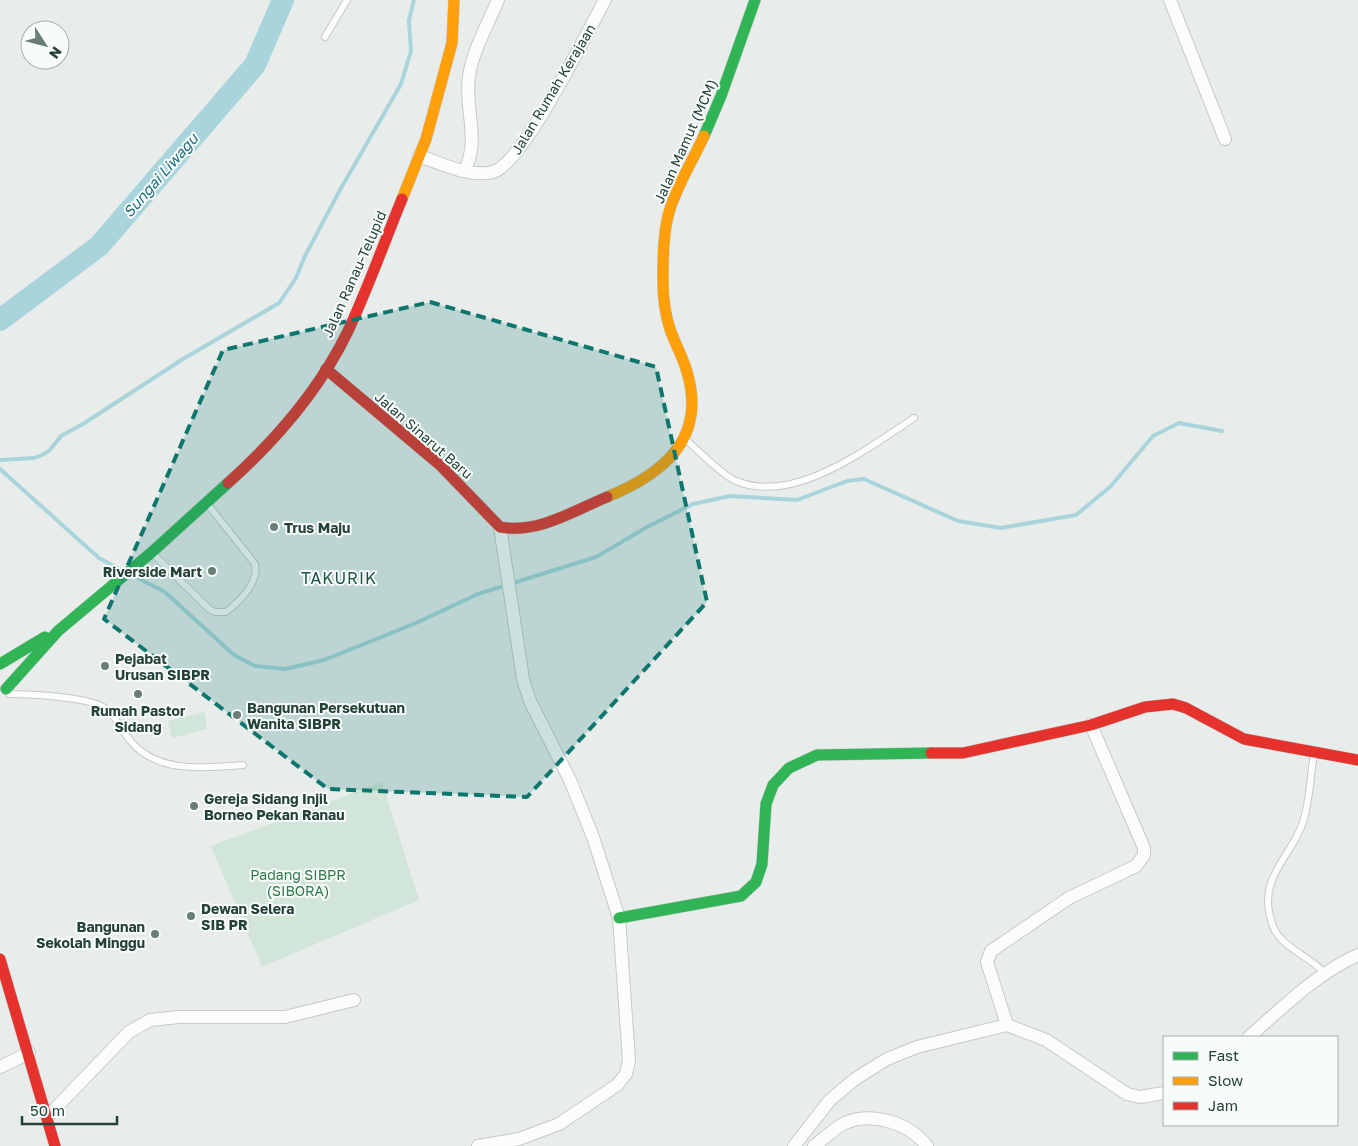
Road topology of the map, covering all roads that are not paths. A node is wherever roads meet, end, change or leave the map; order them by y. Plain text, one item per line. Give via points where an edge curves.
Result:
1 (347, 0) edge
2 (454, 0) edge
3 (498, 0) edge
4 (605, 0) edge
5 (755, 0) edge
6 (1170, 0) edge
7 (325, 37) dead end
8 (1224, 139) dead end
9 (419, 156) junction
10 (464, 171) junction
11 (326, 369) junction
12 (914, 418) dead end
13 (684, 439) junction
14 (207, 503) junction
15 (500, 527) junction
16 (147, 556) junction
17 (58, 631) junction
18 (0, 664) edge
19 (0, 678) edge
20 (4, 695) junction
21 (1091, 725) junction
22 (1314, 752) junction
23 (1358, 760) edge
24 (242, 765) dead end
25 (619, 918) junction
26 (1358, 955) edge
27 (0, 958) edge
28 (1324, 973) junction
29 (354, 1000) dead end
30 (1007, 1025) junction
31 (1250, 1036) edge
32 (29, 1053) junction
33 (0, 1067) edge
34 (1163, 1094) edge
35 (48, 1116) junction
36 (55, 1146) edge
37 (478, 1146) edge
38 (794, 1146) edge
39 (814, 1146) edge
40 (927, 1146) edge

1 - 7 lane
2 - 9 main road, Jalan Ranau-Telupid via 452,44
3 - 10 street via 469,76 472,154
4 - 10 street, Jalan Rumah Kerajaan via 514,156 493,172
5 - 13 main road, Jalan Mamut (MCM) via 726,86 670,212 662,288 668,322 689,378 691,407
6 - 8 street
9 - 10 street, Jalan Rumah Kerajaan
9 - 11 main road, Jalan Ranau-Telupid via 348,332
11 - 14 main road, Jalan Ranau-Telupid via 303,405 278,434
11 - 15 main road, Jalan Sinarut Baru via 440,465
12 - 13 lane via 853,458 814,477 763,487 733,480
13 - 15 main road, Jalan Mamut (MCM) via 673,460 637,484 532,528 512,530
14 - 16 main road, Jalan Ranau-Telupid
14 - 16 lane via 254,564 257,574 233,606 226,612 209,609
15 - 25 street via 519,661 530,701 580,803
16 - 17 main road, Jalan Ranau-Telupid
17 - 18 main road, Jalan Ranau-Telupid
17 - 20 main road, Jalan Ranau-Telupid
19 - 20 main road
20 - 24 lane via 29,694 101,705 116,719 136,747 170,765
21 - 22 main road via 1145,708 1173,704 1244,739
21 - 25 main road via 963,752 817,755 802,760 788,768 767,794 763,808 762,869 752,889 741,896
21 - 30 street via 1144,848 1144,855 1136,866 1070,898 991,951 987,962
22 - 23 main road
22 - 28 lane via 1303,821 1295,841 1275,870 1267,901 1277,934
25 - 37 street via 629,1060 626,1074 607,1094 559,1124 519,1139
26 - 28 street
27 - 32 main road
28 - 31 street
29 - 35 street via 285,1017 150,1020 129,1032
30 - 34 street via 1046,1040 1127,1094 1140,1097
30 - 38 street via 917,1047 887,1059 830,1100
32 - 33 street
32 - 35 main road
35 - 36 main road
39 - 40 street via 843,1124 868,1116 911,1131

